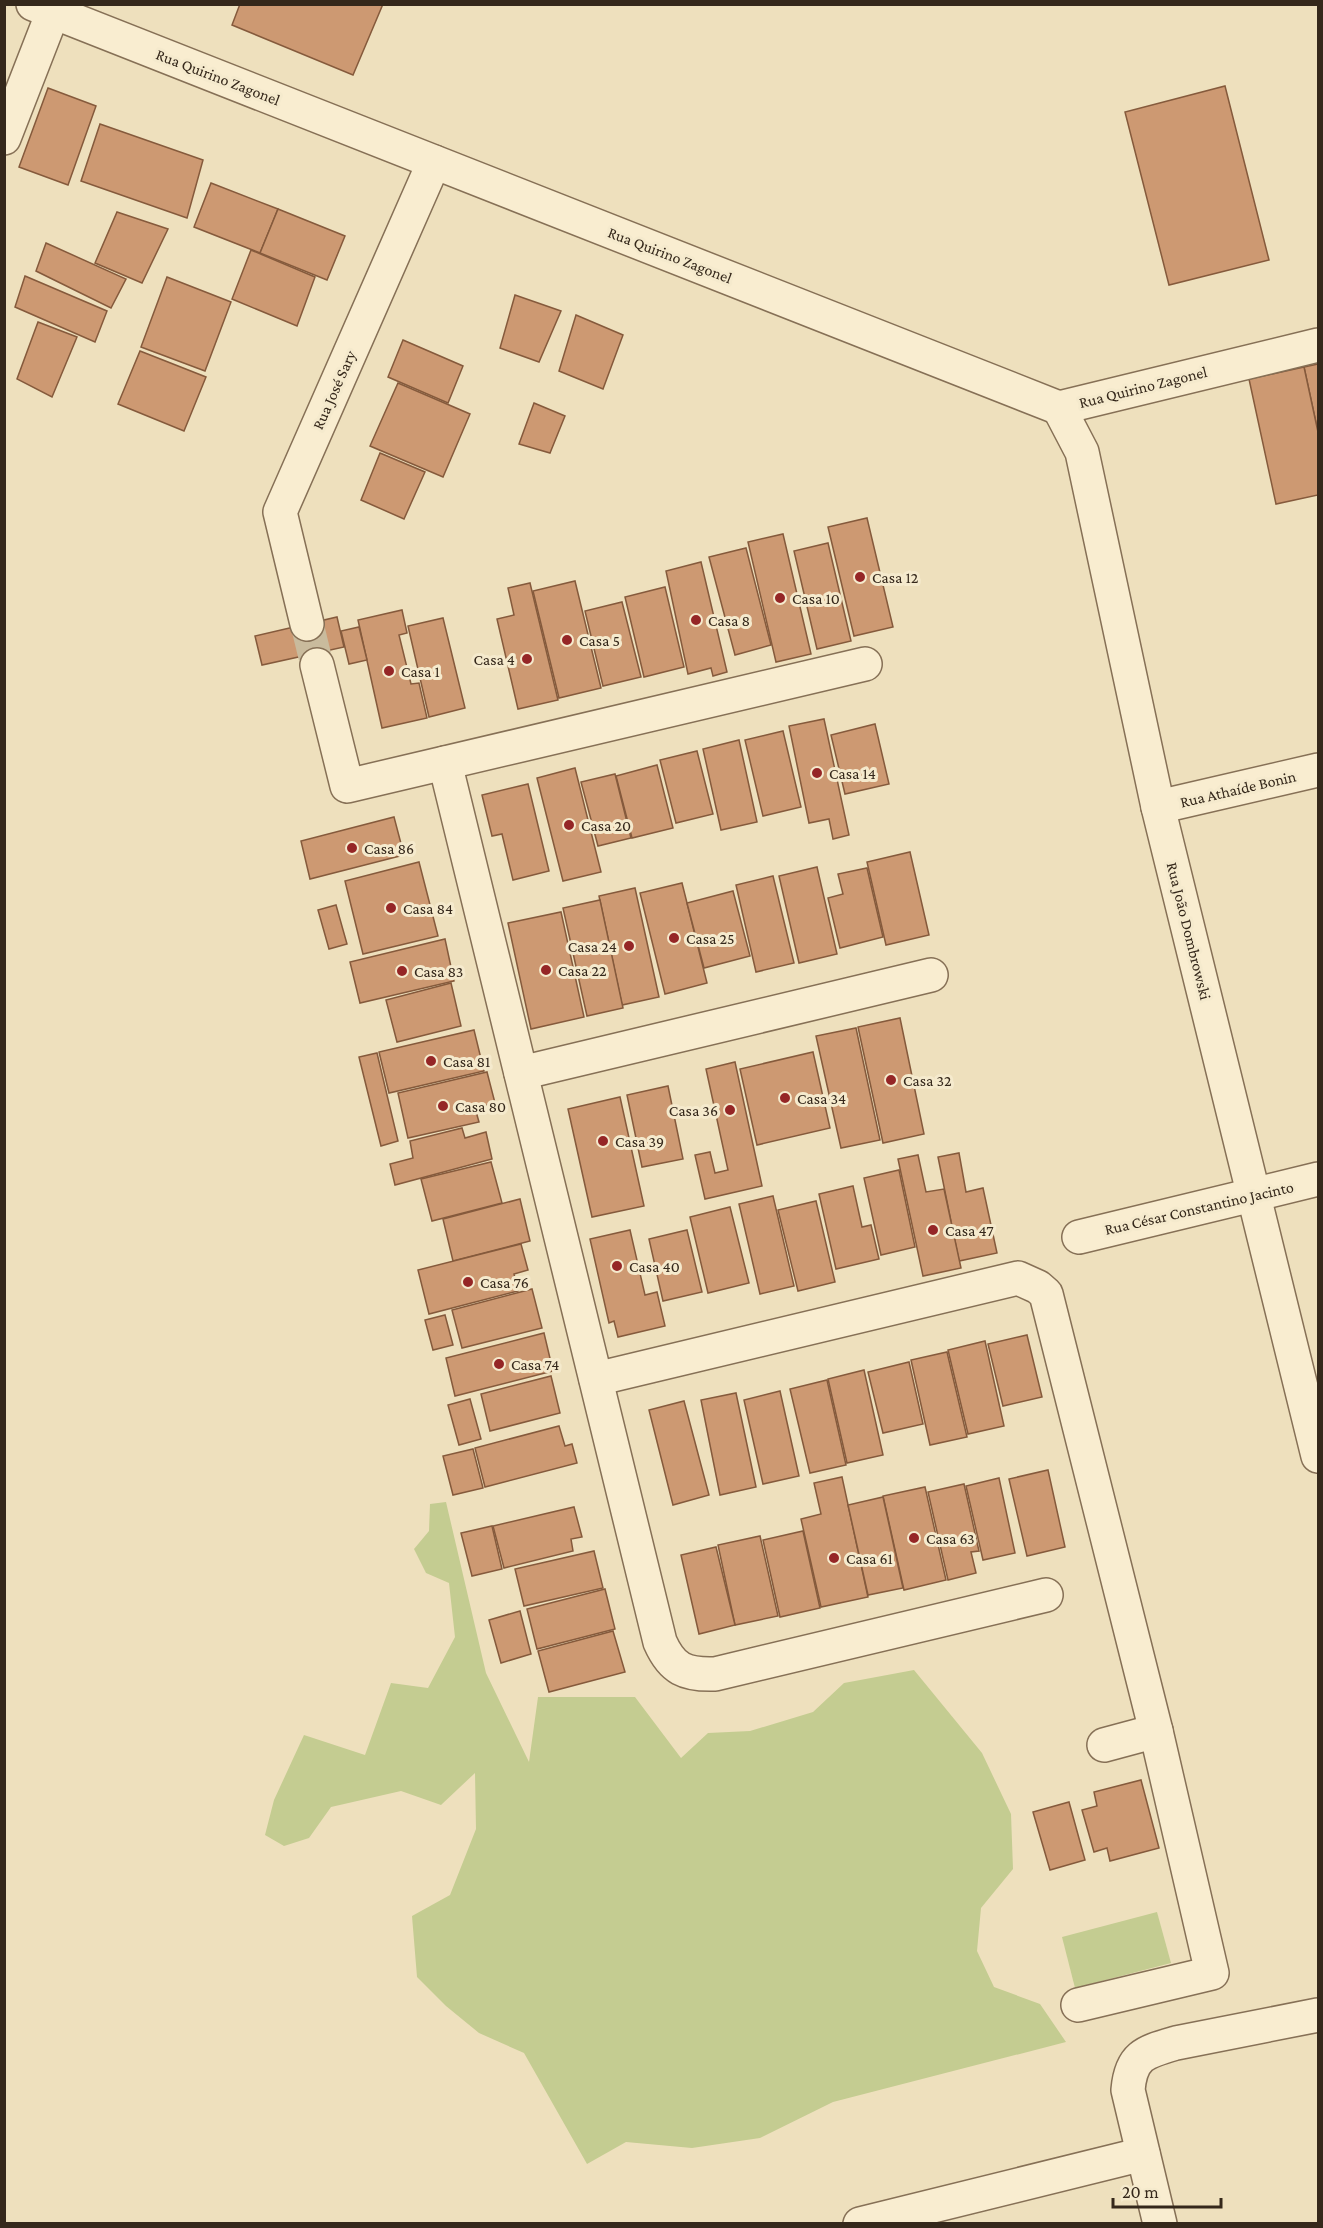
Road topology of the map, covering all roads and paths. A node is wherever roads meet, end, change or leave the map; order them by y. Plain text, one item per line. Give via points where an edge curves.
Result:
1 (43, 8) edge
2 (4, 138) edge
3 (434, 162) junction
4 (1318, 345) edge
5 (1059, 408) junction
6 (307, 624) tunnel mouth
7 (865, 664) dead end
8 (317, 665) tunnel mouth
9 (445, 763) junction
10 (1318, 770) edge
11 (1158, 807) junction
12 (931, 975) dead end
13 (521, 1073) junction
14 (1318, 1179) edge
15 (1254, 1195) junction
16 (1079, 1237) dead end
17 (596, 1379) junction
18 (1318, 1456) edge
19 (1046, 1595) dead end
20 (1156, 1731) junction
21 (1104, 1745) dead end
22 (1078, 2005) dead end
23 (1318, 2014) edge
24 (1143, 2154) junction
25 (860, 2223) edge
26 (1160, 2223) edge

1 - 2 street
1 - 3 street, Rua Quirino Zagonel
3 - 5 street, Rua Quirino Zagonel
3 - 6 street, Rua José Sary via 280,512
4 - 5 street, Rua Quirino Zagonel
5 - 11 street, Rua João Dombrowski via 1082,452
7 - 9 street
8 - 9 street via 347,786
9 - 13 street
10 - 11 street, Rua Athaíde Bonin
11 - 15 street, Rua João Dombrowski
12 - 13 street
13 - 17 street
14 - 15 street, Rua César Constantino Jacinto
15 - 16 street, Rua César Constantino Jacinto
15 - 18 street, Rua João Dombrowski
17 - 19 street via 660,1642 668,1660 682,1670 715,1674
17 - 20 street via 1018,1278 1038,1287 1051,1307
20 - 21 street
20 - 22 street via 1212,1973
23 - 24 street via 1176,2043 1138,2058 1130,2071 1128,2090
24 - 25 street
24 - 26 street

